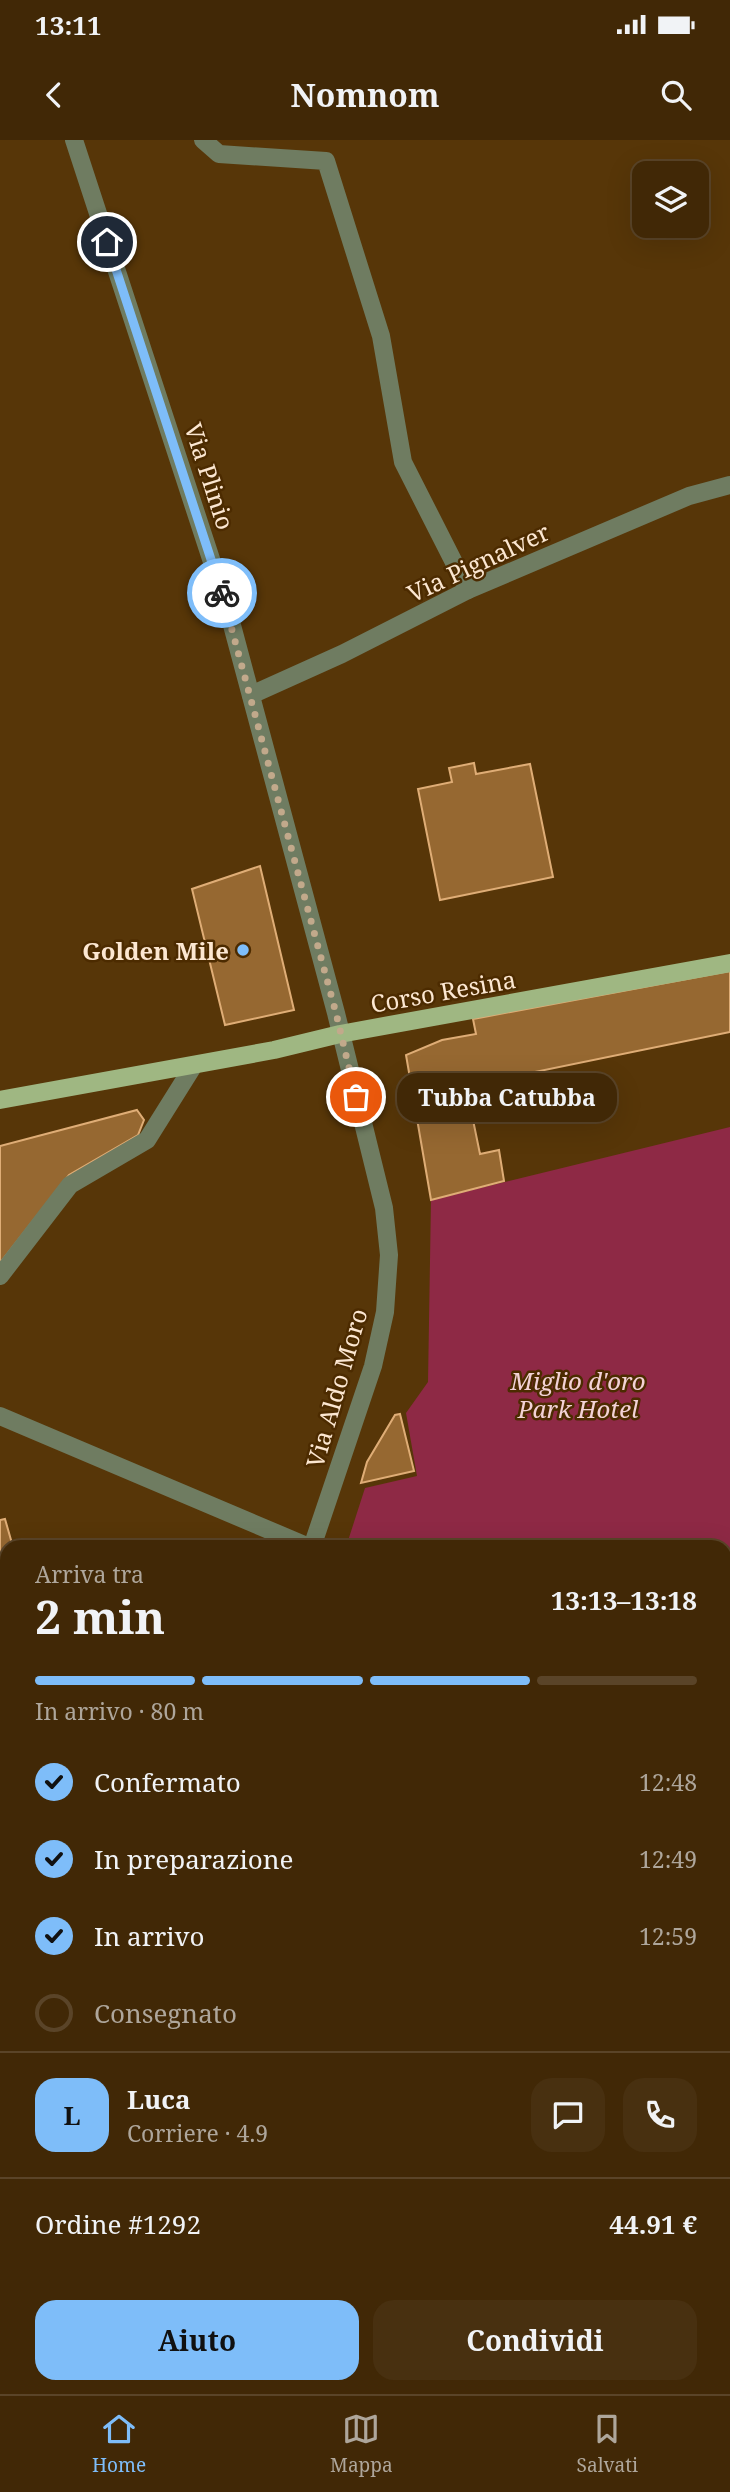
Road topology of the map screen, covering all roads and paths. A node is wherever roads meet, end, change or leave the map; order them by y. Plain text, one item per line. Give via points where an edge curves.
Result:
1 (74, 140) edge
2 (203, 140) edge
3 (730, 485) edge
4 (468, 590) junction
5 (251, 695) junction
6 (730, 963) edge
7 (340, 1034) junction
8 (194, 1065) junction
9 (0, 1100) edge
10 (0, 1276) edge
11 (0, 1416) edge
12 (293, 1540) edge
13 (312, 1540) edge

1 - 5 street, Via Plinio via 229,614
2 - 4 street via 219,154 326,161 381,336 403,462
3 - 4 street, Via Pignalver via 689,496
4 - 5 street, Via Pignalver
5 - 7 street, Via Plinio
6 - 7 main road, Corso Resina
7 - 8 main road, Corso Resina
7 - 13 street, Via Aldo Moro via 384,1208 389,1255 385,1312 373,1366
8 - 9 main road, Corso Resina
8 - 10 street via 147,1140 70,1185
11 - 12 street

